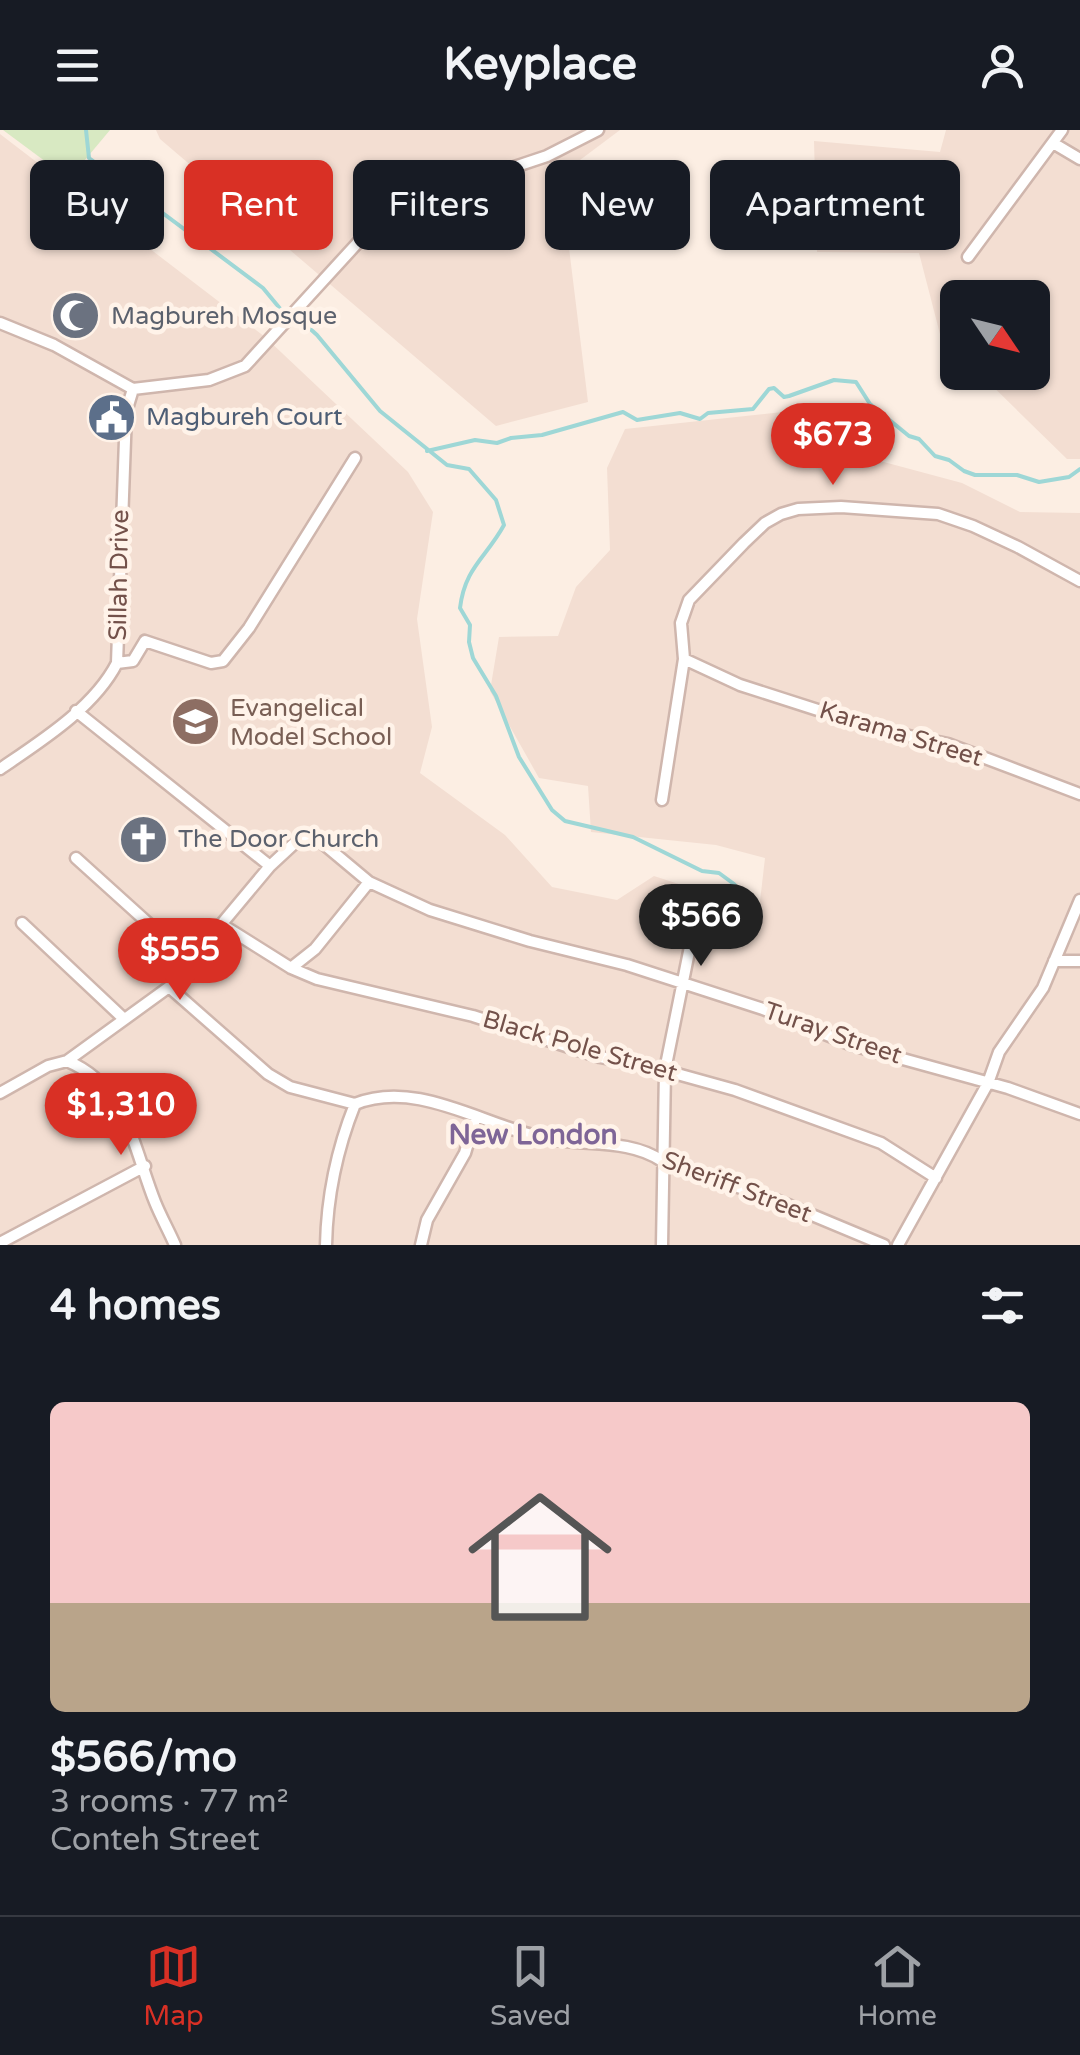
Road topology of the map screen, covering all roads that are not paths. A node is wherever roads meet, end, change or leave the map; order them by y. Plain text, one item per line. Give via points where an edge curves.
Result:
1 (598, 130) edge
2 (1062, 130) edge
3 (1052, 144) junction
4 (1080, 158) edge
5 (968, 258) dead end
6 (0, 323) edge
7 (132, 389) junction
8 (356, 458) dead end
9 (1080, 581) edge
10 (684, 659) junction
11 (117, 662) junction
12 (76, 711) junction
13 (0, 769) edge
14 (1080, 794) edge
15 (662, 800) dead end
16 (76, 858) dead end
17 (270, 866) junction
18 (369, 882) junction
19 (1080, 900) edge
20 (695, 922) dead end
21 (22, 923) dead end
22 (221, 924) junction
23 (1054, 960) junction
24 (190, 961) junction
25 (1080, 962) edge
26 (291, 968) junction
27 (683, 985) junction
28 (169, 987) junction
29 (124, 1019) junction
30 (66, 1061) junction
31 (666, 1070) junction
32 (988, 1083) junction
33 (0, 1094) edge
34 (355, 1104) junction
35 (1080, 1114) edge
36 (476, 1116) junction
37 (662, 1161) junction
38 (145, 1166) junction
39 (936, 1178) junction
40 (0, 1243) edge
41 (176, 1245) edge
42 (326, 1245) edge
43 (421, 1245) edge
44 (662, 1245) edge
45 (884, 1245) edge
46 (898, 1245) edge

1 - 7 street via 547,156 394,212 362,238 258,356 236,371
2 - 3 street
3 - 4 street
3 - 5 street
6 - 7 street
7 - 11 street, Sillah Drive
8 - 11 street via 223,661 145,641 133,660
9 - 10 street via 938,514 798,509 765,523 689,600
10 - 14 street, Karama Street via 856,723 948,744
10 - 15 street
11 - 12 street, Sillah Drive
12 - 13 street, Sillah Drive
12 - 17 street
16 - 24 street
17 - 18 street, Turay Street via 298,840 314,836
17 - 22 street
18 - 26 street via 315,949
18 - 27 street, Turay Street via 430,910
19 - 23 street
20 - 27 street
21 - 29 street
22 - 24 street
22 - 26 street, Black Pole Street
23 - 25 street
23 - 32 street
24 - 28 street
26 - 31 street, Black Pole Street
27 - 31 street
27 - 32 street, Turay Street via 852,1045
28 - 29 street
28 - 34 street via 268,1074
29 - 30 street
30 - 33 street
30 - 38 street via 82,1067 111,1097
31 - 37 street
31 - 39 street, Black Pole Street via 880,1143
32 - 35 street, Turay Street
32 - 39 street
34 - 36 street, Sheriff Street via 371,1097 408,1098
34 - 42 street via 327,1203
36 - 37 street, Sheriff Street via 546,1139 647,1151
36 - 43 street
37 - 44 street
37 - 45 street, Sheriff Street
38 - 40 street
38 - 41 street
39 - 46 street

